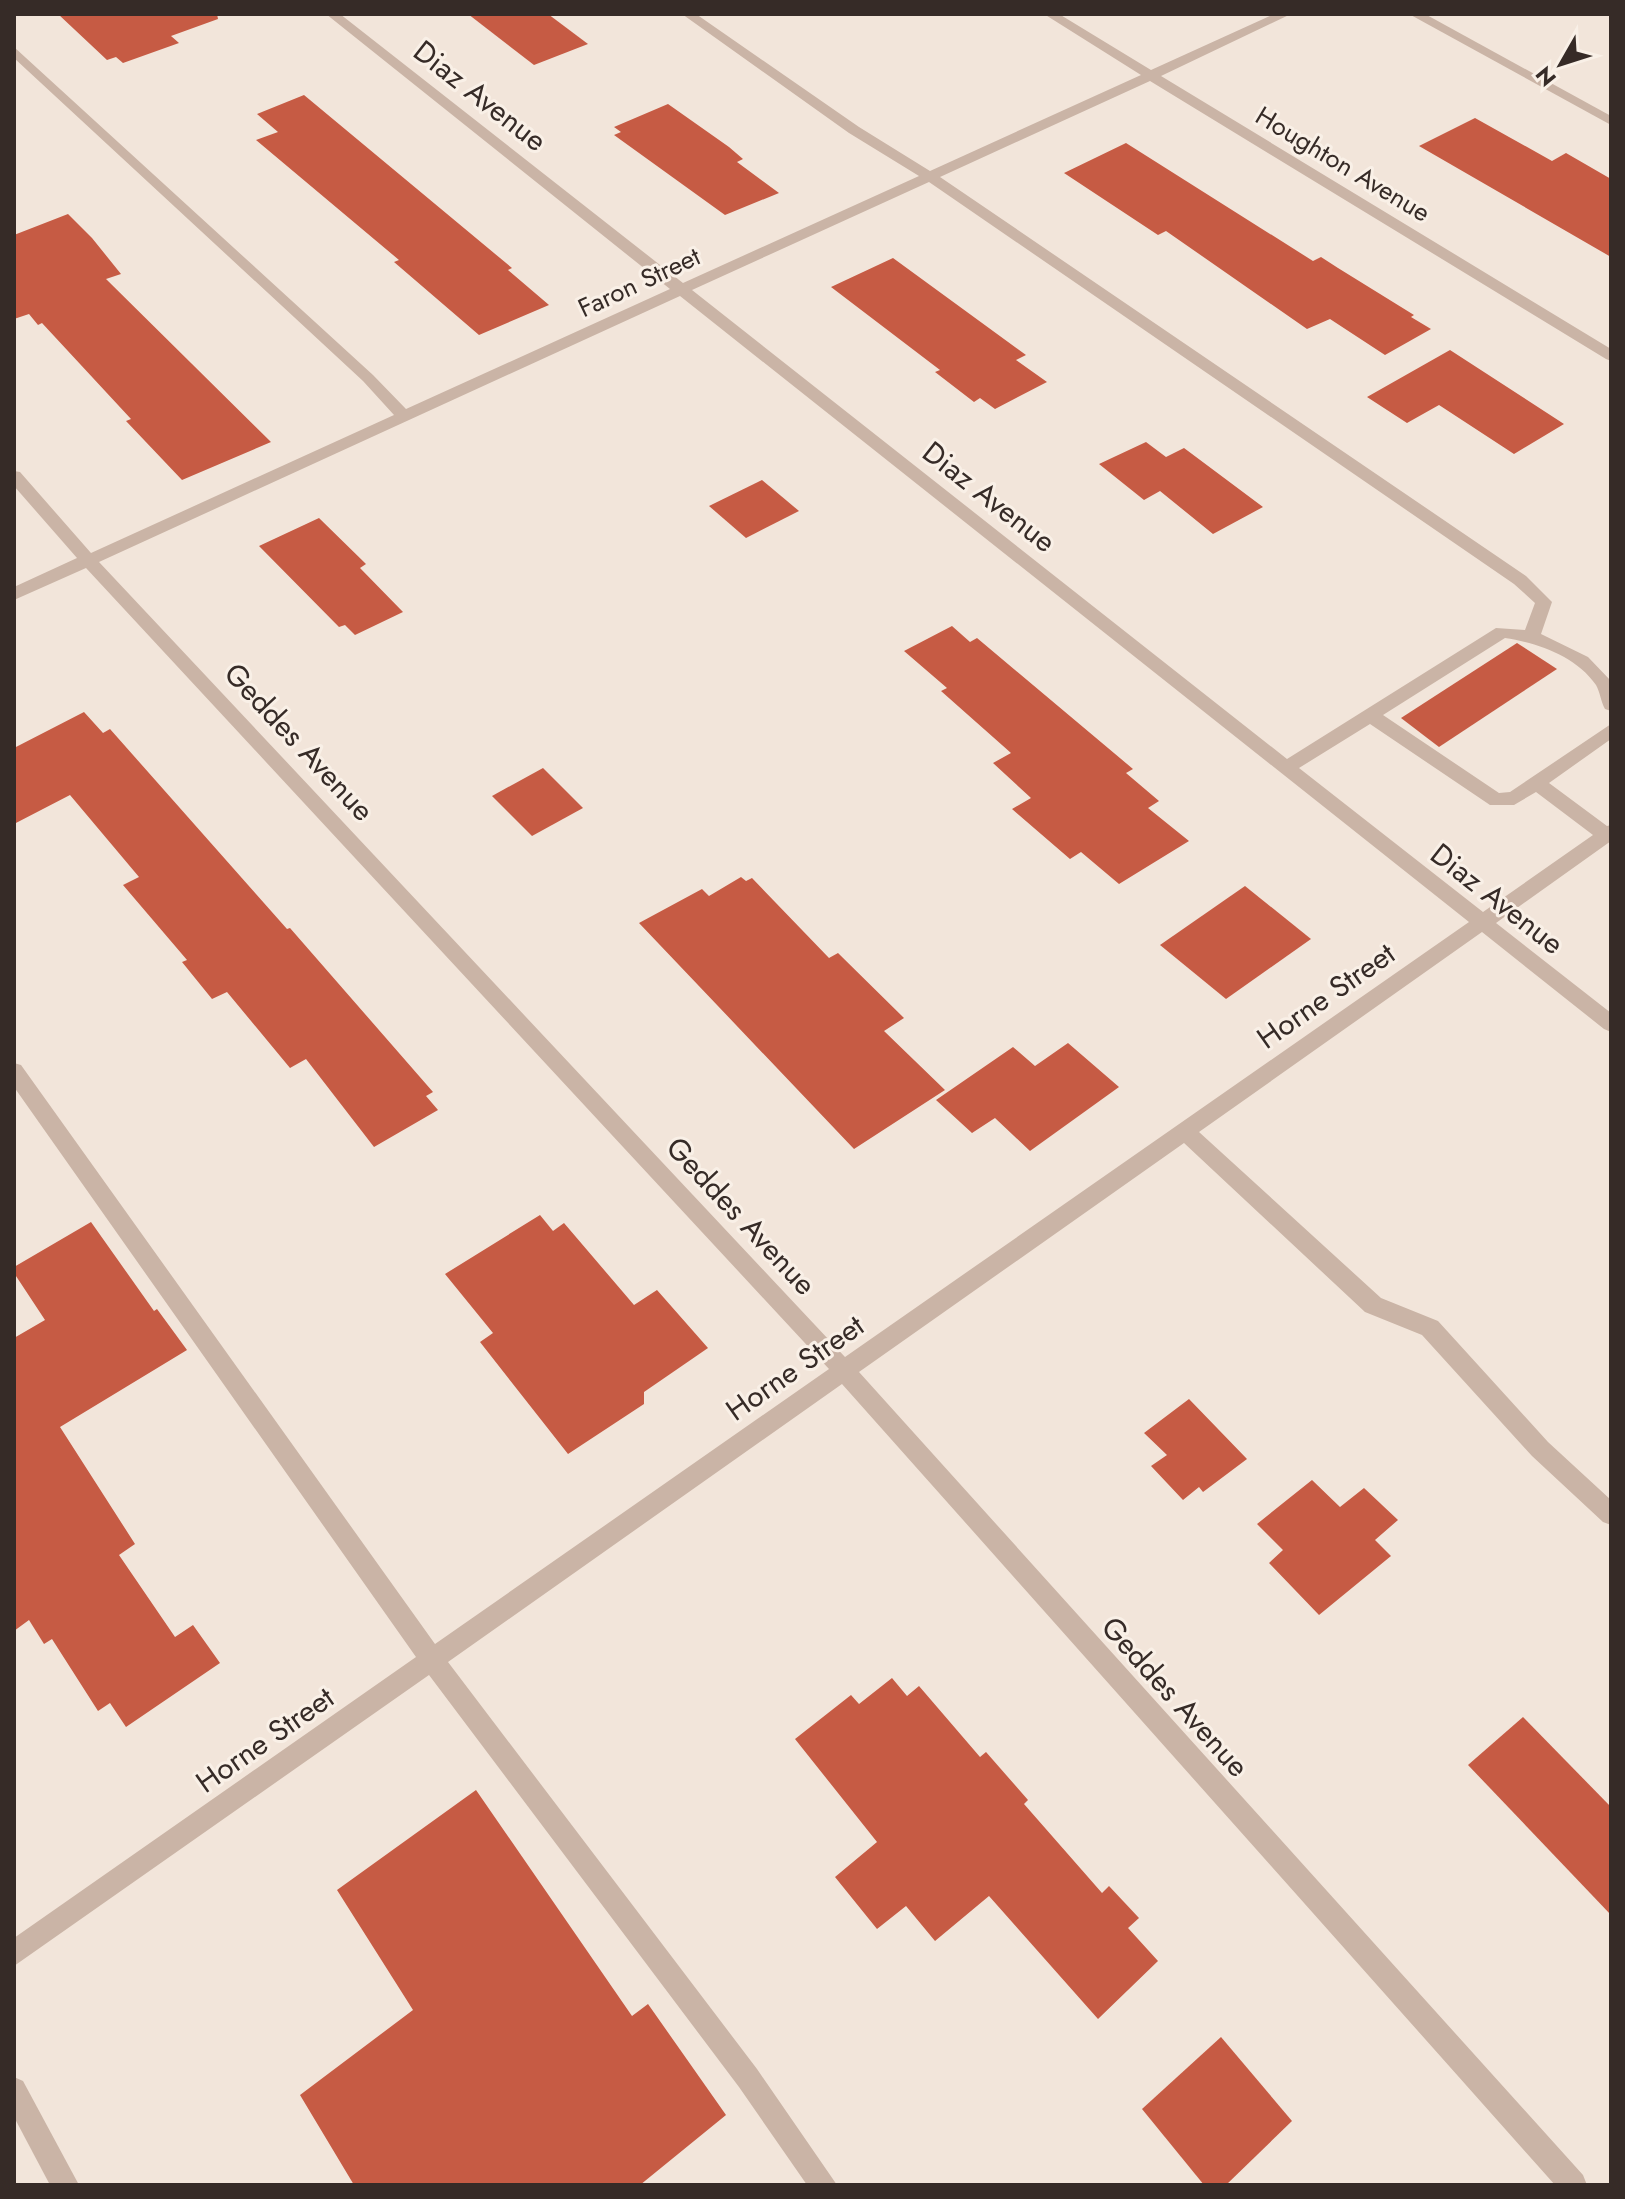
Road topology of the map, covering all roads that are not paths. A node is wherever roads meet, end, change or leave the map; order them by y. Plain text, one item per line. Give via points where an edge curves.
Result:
1 (332, 14) edge
2 (688, 14) edge
3 (1050, 14) edge
4 (1285, 14) edge
5 (1415, 14) edge
6 (14, 51) edge
7 (1150, 75) junction
8 (1611, 121) edge
9 (929, 176) junction
10 (681, 290) junction
11 (1611, 356) edge
12 (404, 416) junction
13 (14, 476) edge
14 (88, 560) junction
15 (14, 594) edge
16 (1532, 635) junction
17 (1611, 705) edge
18 (1371, 716) junction
19 (1611, 730) edge
20 (1286, 768) junction
21 (1538, 784) junction
22 (1609, 834) edge
23 (1482, 922) junction
24 (1611, 1024) edge
25 (14, 1071) edge
26 (1185, 1131) junction
27 (843, 1372) junction
28 (1611, 1515) edge
29 (432, 1660) junction
30 (14, 1953) edge
31 (14, 2090) edge
32 (65, 2185) edge
33 (823, 2185) edge
34 (1573, 2185) edge

1 - 10 street, Diaz Avenue
2 - 9 street
3 - 7 street, Houghton Avenue
4 - 7 street, Faron Street
5 - 8 street
6 - 12 street
7 - 9 street, Faron Street
7 - 11 street, Houghton Avenue
9 - 10 street, Faron Street
9 - 16 street via 1520,580 1544,602
10 - 12 street, Faron Street
10 - 20 street, Diaz Avenue
12 - 14 street, Faron Street
13 - 14 street, Geddes Avenue
14 - 15 street, Faron Street
14 - 27 street, Geddes Avenue
16 - 17 street via 1569,653 1604,682
16 - 18 street via 1502,632
18 - 20 street
18 - 21 street via 1496,800 1514,798
19 - 21 street
20 - 23 street, Diaz Avenue
21 - 22 street
22 - 23 street, Horne Street
23 - 24 street, Diaz Avenue
23 - 26 street, Horne Street
25 - 29 street
26 - 27 street, Horne Street
26 - 28 street via 1373,1305 1430,1328 1540,1449
27 - 29 street, Horne Street
27 - 34 street, Geddes Avenue
29 - 30 street, Horne Street
29 - 33 street
31 - 32 street

